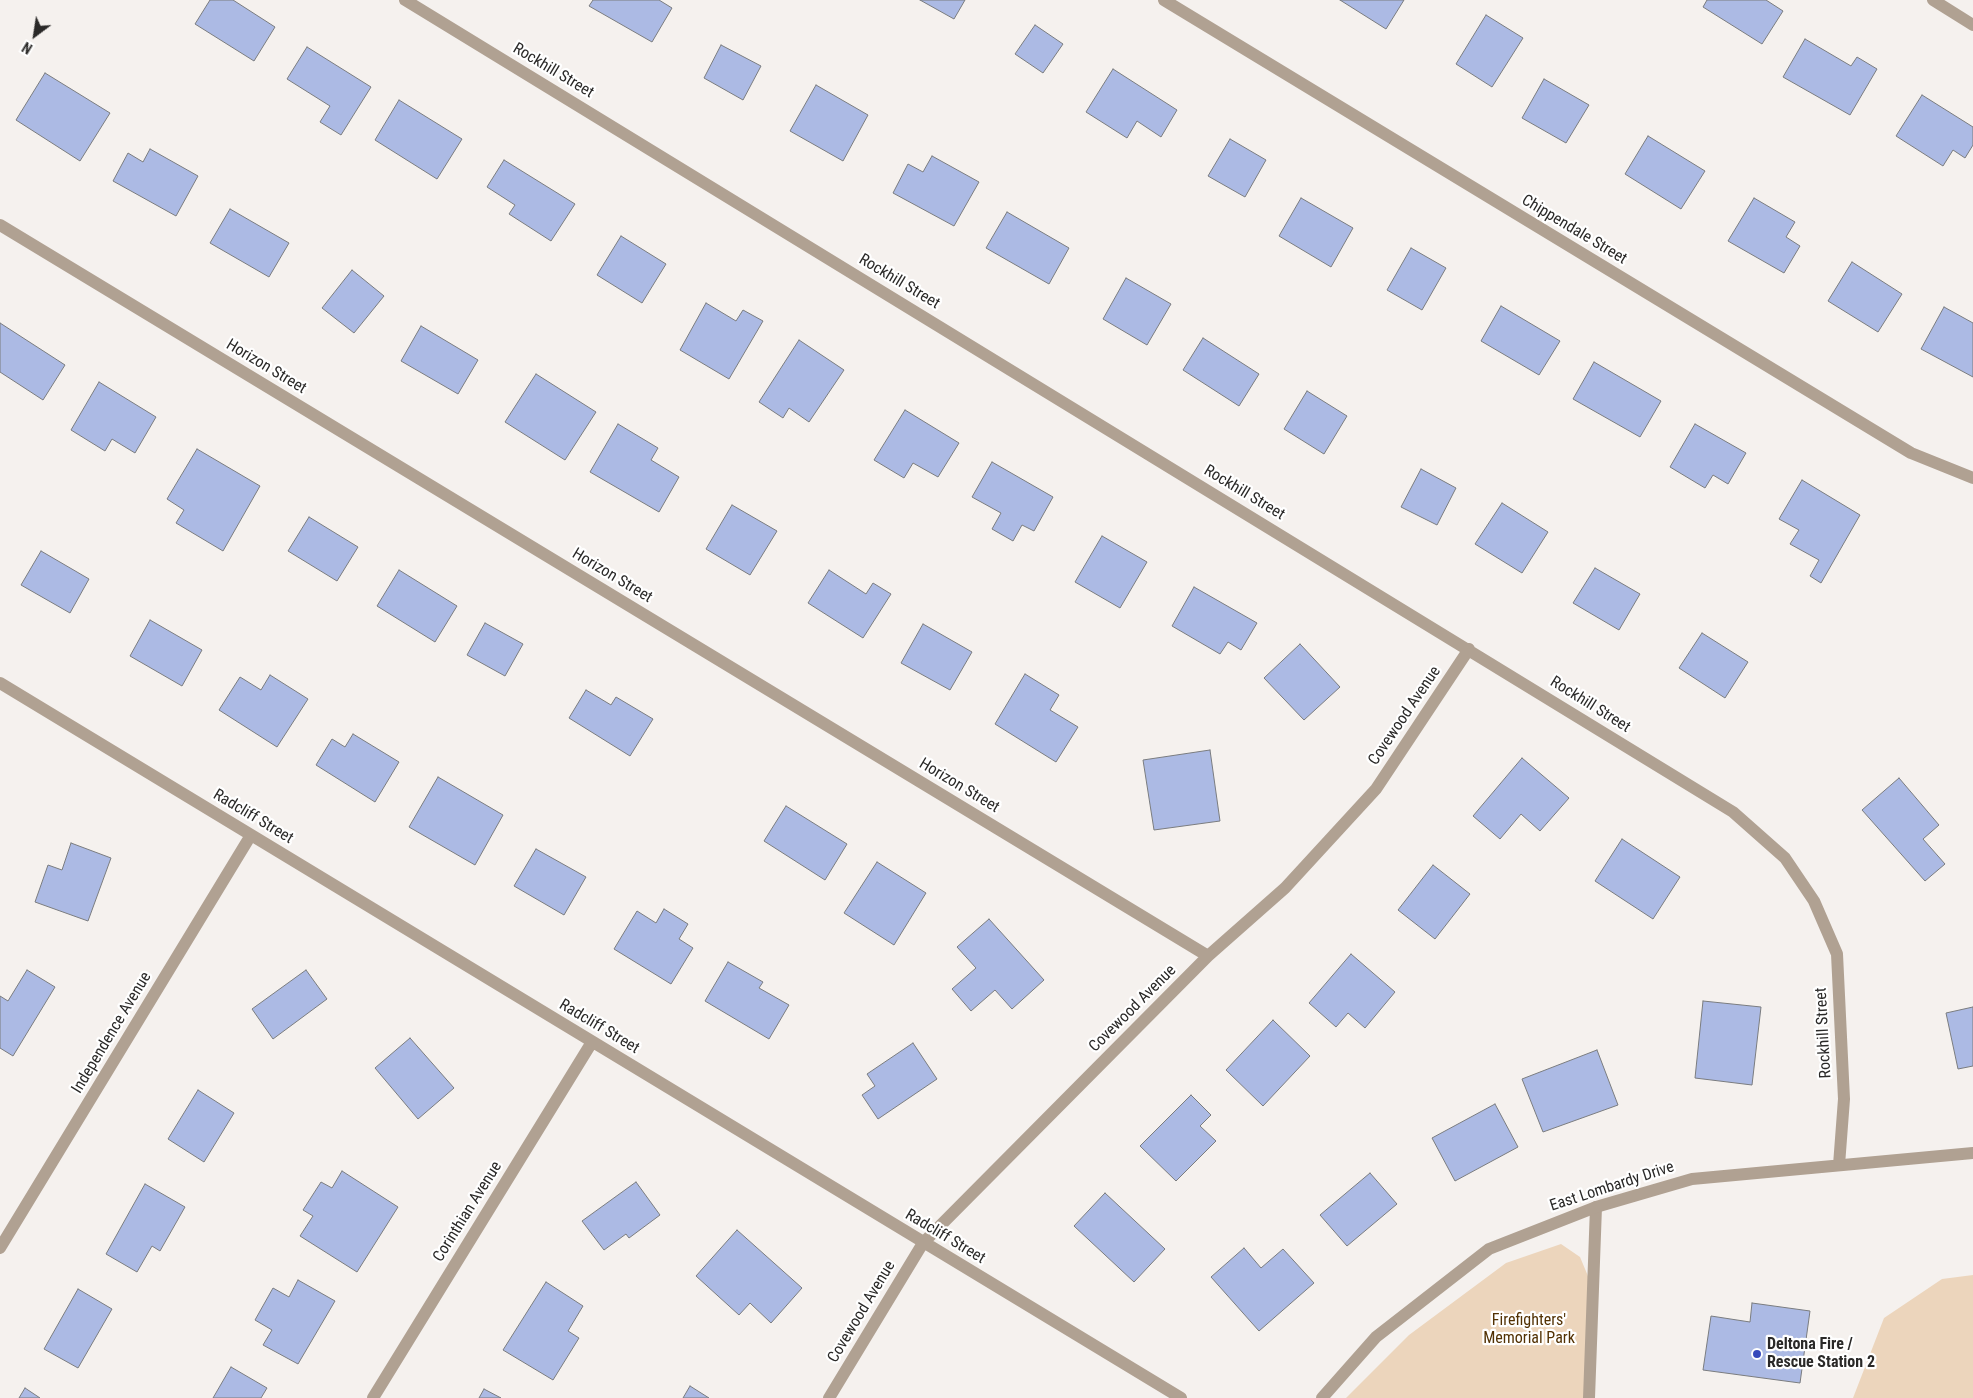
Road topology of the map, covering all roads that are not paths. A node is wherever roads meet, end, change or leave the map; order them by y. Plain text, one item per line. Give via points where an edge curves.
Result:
1 (405, 0) edge
2 (1164, 0) edge
3 (1933, 0) edge
4 (1973, 25) edge
5 (0, 225) edge
6 (1973, 478) edge
7 (1468, 649) junction
8 (0, 683) edge
9 (251, 835) junction
10 (1208, 956) junction
11 (592, 1042) junction
12 (1973, 1153) edge
13 (1839, 1165) junction
14 (1596, 1207) junction
15 (923, 1243) junction
16 (0, 1248) edge
17 (373, 1398) edge
18 (829, 1398) edge
19 (1181, 1398) edge
20 (1322, 1398) edge
21 (1589, 1398) edge

1 - 7 street, Rockhill Street
2 - 6 street, Chippendale Street via 1911,453
3 - 4 street
5 - 10 street, Horizon Street
7 - 10 street, Covewood Avenue via 1376,789 1285,888
7 - 13 street, Rockhill Street via 1733,812 1785,858 1814,900 1836,954 1844,1099
8 - 9 street, Radcliff Street
9 - 11 street, Radcliff Street
9 - 16 street, Independence Avenue
10 - 15 street, Covewood Avenue
11 - 15 street, Radcliff Street
11 - 17 street, Corinthian Avenue
12 - 13 street, East Lombardy Drive
13 - 14 street, East Lombardy Drive via 1692,1178
14 - 20 street, East Lombardy Drive via 1489,1249 1376,1337
14 - 21 street
15 - 18 street, Covewood Avenue
15 - 19 street, Radcliff Street

